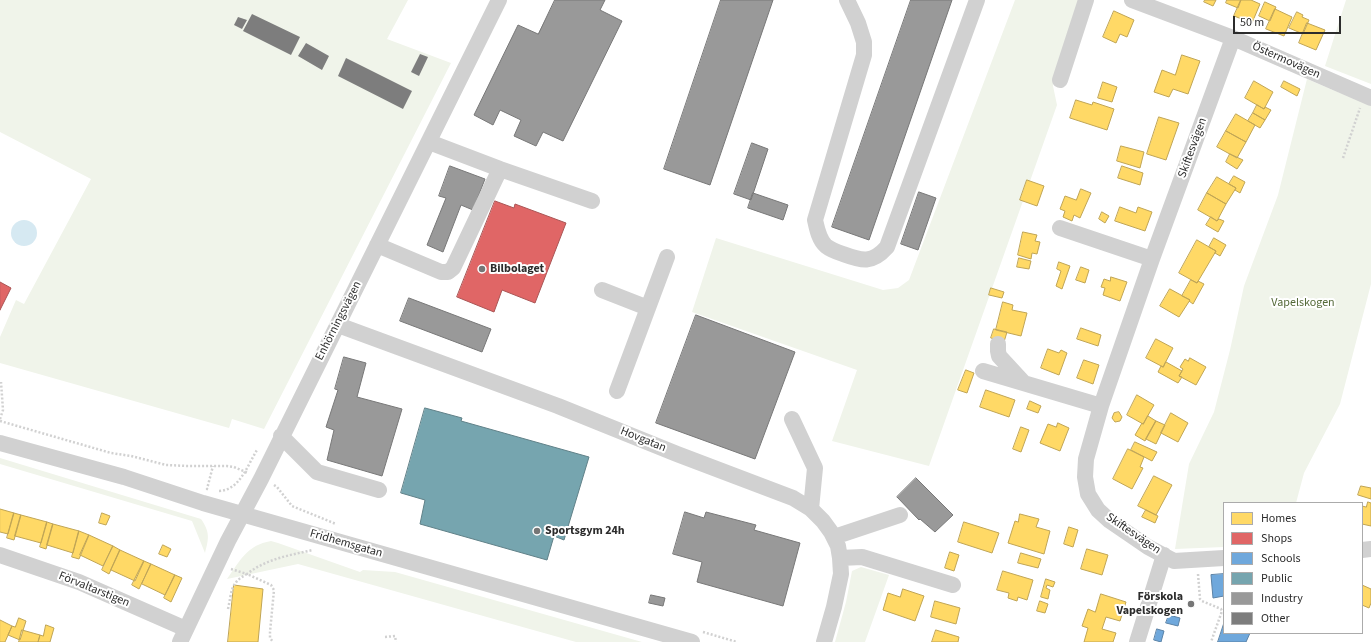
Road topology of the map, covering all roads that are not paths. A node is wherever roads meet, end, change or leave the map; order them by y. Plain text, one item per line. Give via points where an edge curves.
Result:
1 (499, 0) edge
2 (847, 0) edge
3 (977, 0) edge
4 (1086, 0) edge
5 (1132, 0) edge
6 (1233, 38) junction
7 (1060, 80) dead end
8 (1362, 101) edge
9 (429, 142) junction
10 (500, 169) junction
11 (592, 201) dead end
12 (1060, 228) dead end
13 (377, 245) junction
14 (666, 257) dead end
15 (1152, 259) junction
16 (602, 290) dead end
17 (648, 308) junction
18 (338, 325) junction
19 (998, 344) dead end
20 (983, 371) dead end
21 (1023, 382) junction
22 (618, 391) dead end
23 (1101, 406) junction
24 (792, 419) dead end
25 (281, 436) junction
26 (0, 443) edge
27 (379, 490) dead end
28 (811, 509) junction
29 (243, 514) junction
30 (900, 515) dead end
31 (834, 537) junction
32 (0, 555) edge
33 (1164, 555) junction
34 (840, 558) junction
35 (1223, 558) edge
36 (953, 585) dead end
37 (183, 636) edge
38 (696, 637) edge
39 (824, 642) edge
40 (1137, 642) edge

1 - 9 street, Enhörningsvägen
2 - 3 street via 864,42 864,55 815,220 825,246 864,260 881,254 887,247
4 - 7 street
5 - 6 street, Östermovägen
6 - 8 street, Östermovägen
6 - 15 street, Skiftesvägen
9 - 10 street
9 - 13 street, Enhörningsvägen
10 - 11 street
10 - 13 street via 453,268 448,272 441,272
12 - 15 street
13 - 18 street, Enhörningsvägen
14 - 17 street
15 - 23 street, Skiftesvägen
16 - 17 street
17 - 22 street
18 - 25 street, Enhörningsvägen
18 - 28 street, Hovgatan via 558,406 793,498
19 - 21 street via 999,356
20 - 21 street
21 - 23 street
23 - 33 street, Skiftesvägen via 1086,458 1085,477 1088,494 1098,510 1110,521
24 - 28 street via 815,468
25 - 27 street via 317,472
25 - 29 street, Enhörningsvägen
26 - 29 street, Fridhemsgatan via 124,477
28 - 31 street, Hovgatan
29 - 37 street, Enhörningsvägen
29 - 38 street, Fridhemsgatan
30 - 31 street
31 - 34 street, Hovgatan
32 - 37 street, Förvaltarstigen via 79,582
33 - 35 street via 1174,561
33 - 40 street, Skiftesvägen
34 - 36 street via 862,557
34 - 39 street, Hovgatan via 834,607

